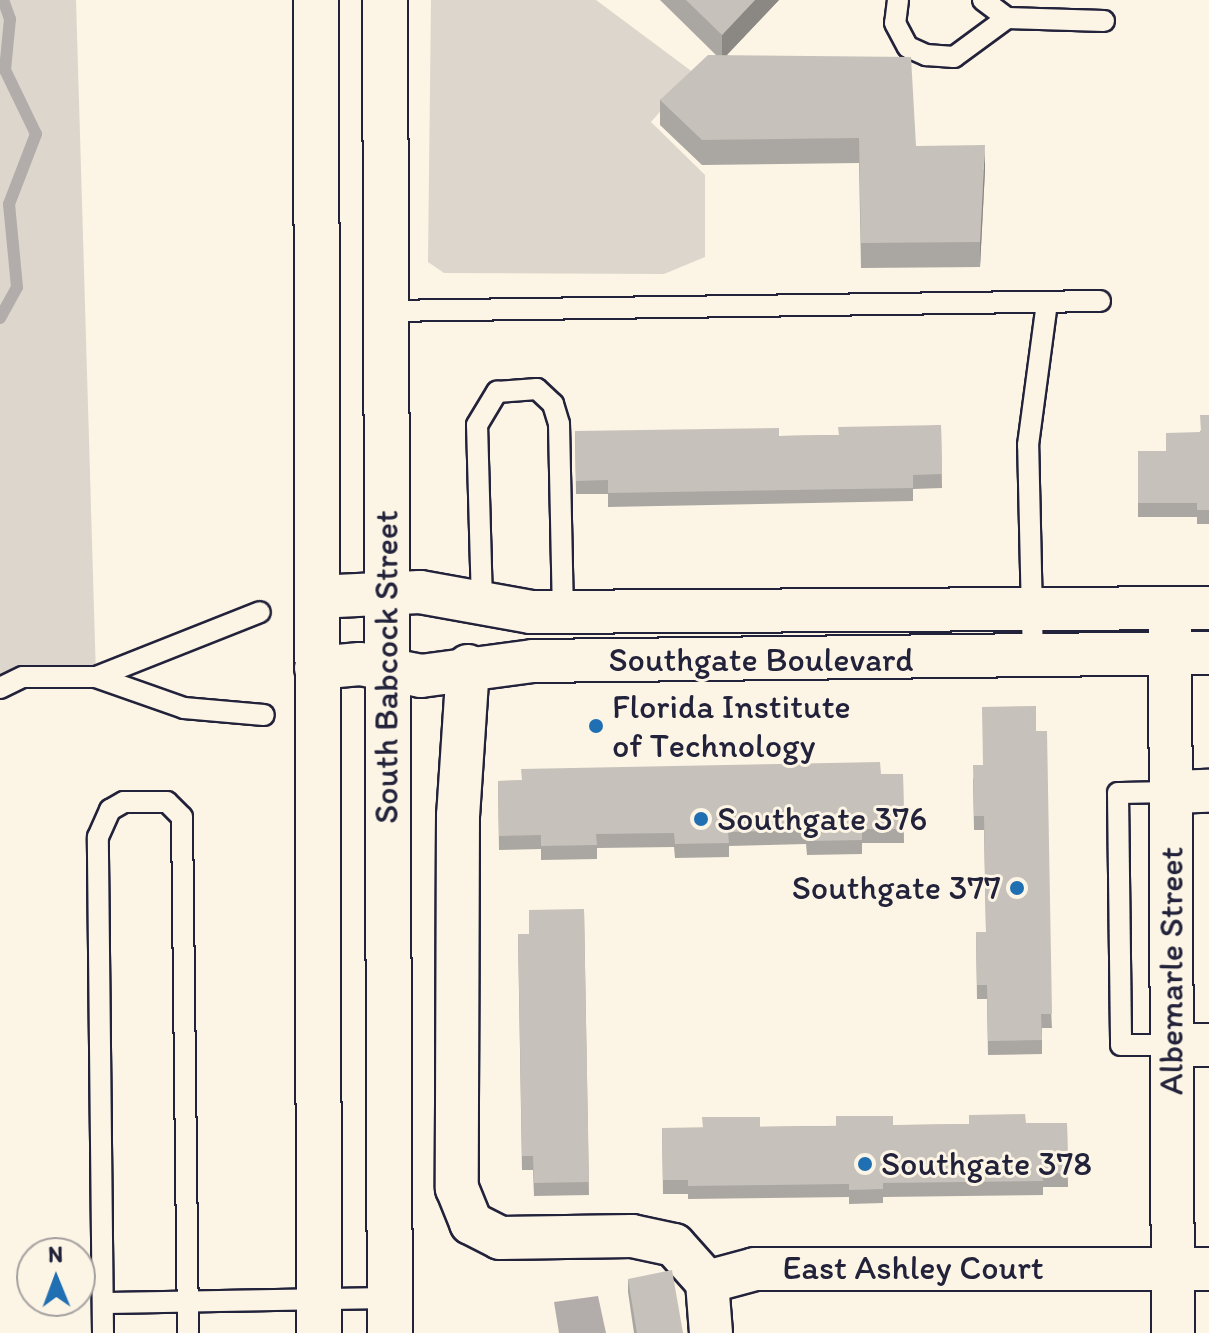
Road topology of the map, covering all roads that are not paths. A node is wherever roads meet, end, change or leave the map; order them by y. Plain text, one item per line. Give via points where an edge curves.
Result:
1 (316, 0) edge
2 (385, 0) edge
3 (898, 0) edge
4 (983, 0) edge
5 (1007, 18) junction
6 (1104, 21) dead end
7 (1100, 301) dead end
8 (1047, 302) junction
9 (385, 311) junction
10 (385, 590) junction
11 (316, 597) junction
12 (482, 603) junction
13 (1190, 608) edge
14 (1032, 609) junction
15 (260, 612) dead end
16 (563, 612) junction
17 (1190, 653) edge
18 (1033, 659) junction
19 (468, 666) junction
20 (316, 668) junction
21 (385, 668) junction
22 (96, 677) junction
23 (0, 688) edge
24 (264, 715) dead end
25 (1190, 792) edge
26 (1191, 1045) edge
27 (1191, 1269) edge
28 (707, 1282) junction
29 (188, 1300) junction
30 (104, 1303) junction
31 (319, 1316) edge
32 (390, 1316) edge
33 (103, 1333) edge
34 (188, 1333) edge
35 (711, 1333) edge
36 (1173, 1333) edge

1 - 11 main road, South Babcock Street
2 - 9 main road, South Babcock Street
3 - 5 lane via 895,23 908,47 926,55 954,57
4 - 5 lane
5 - 6 lane
7 - 8 lane
8 - 9 lane
8 - 14 lane via 1028,445
9 - 10 main road, South Babcock Street
10 - 11 street, Southgate Boulevard
10 - 12 street, Southgate Boulevard
10 - 21 main road, South Babcock Street
11 - 20 main road, South Babcock Street
12 - 16 street, Southgate Boulevard
12 - 16 lane via 477,425 497,392 537,389 553,404 559,424
13 - 14 street, Southgate Boulevard
13 - 17 street, Albemarle Street
14 - 16 street, Southgate Boulevard
14 - 18 lane
15 - 22 lane
17 - 18 street, Southgate Boulevard
17 - 25 street, Albemarle Street
18 - 19 street, Southgate Boulevard via 533,661
19 - 21 street, Southgate Boulevard via 421,676
19 - 28 street via 458,815 457,1188 471,1223 500,1238 632,1236 674,1245
20 - 21 street, Southgate Boulevard
20 - 31 main road, South Babcock Street
21 - 32 main road, South Babcock Street
22 - 23 lane via 23,677
22 - 24 lane via 184,708
25 - 26 street, Albemarle Street
26 - 27 street, Albemarle Street
27 - 28 street, East Ashley Court via 755,1269
27 - 36 street, Albemarle Street
28 - 35 street
29 - 30 lane
29 - 30 lane via 182,817 167,802 124,802 110,810 98,837
29 - 31 lane
29 - 34 lane
30 - 33 lane
31 - 32 lane

